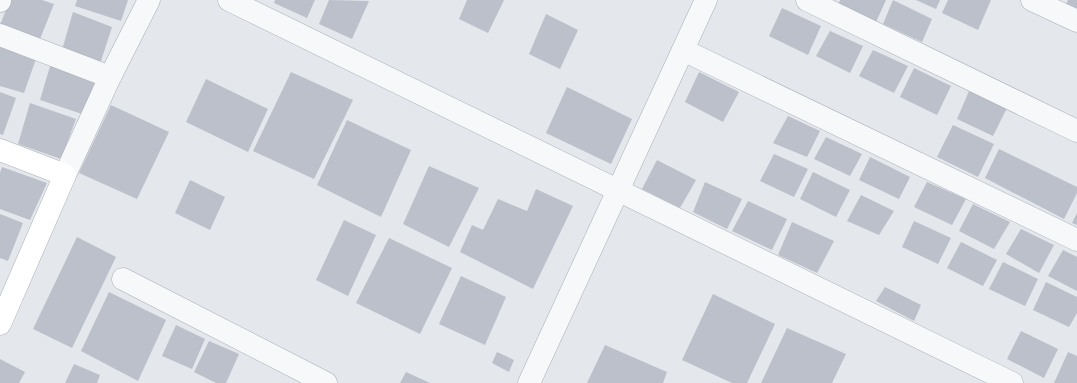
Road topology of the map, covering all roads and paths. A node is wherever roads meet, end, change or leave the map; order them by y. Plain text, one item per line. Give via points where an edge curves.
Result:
1 (149, 0) edge
2 (229, 0) edge
3 (706, 0) edge
4 (807, 0) edge
5 (1032, 0) edge
6 (1077, 22) edge
7 (0, 35) edge
8 (683, 50) junction
9 (110, 76) junction
10 (1077, 130) edge
11 (0, 150) edge
12 (65, 175) junction
13 (619, 190) junction
14 (1077, 240) edge
15 (123, 279) dead end
16 (9, 281) edge
17 (0, 324) edge
18 (326, 383) edge
19 (529, 383) edge
20 (1012, 383) edge

1 - 9 street
2 - 13 street
3 - 8 street
4 - 10 street
5 - 6 street
7 - 9 street
8 - 13 street
8 - 14 street
9 - 12 street
11 - 12 main road
12 - 16 main road
13 - 19 street
13 - 20 street
15 - 18 street
16 - 17 main road

